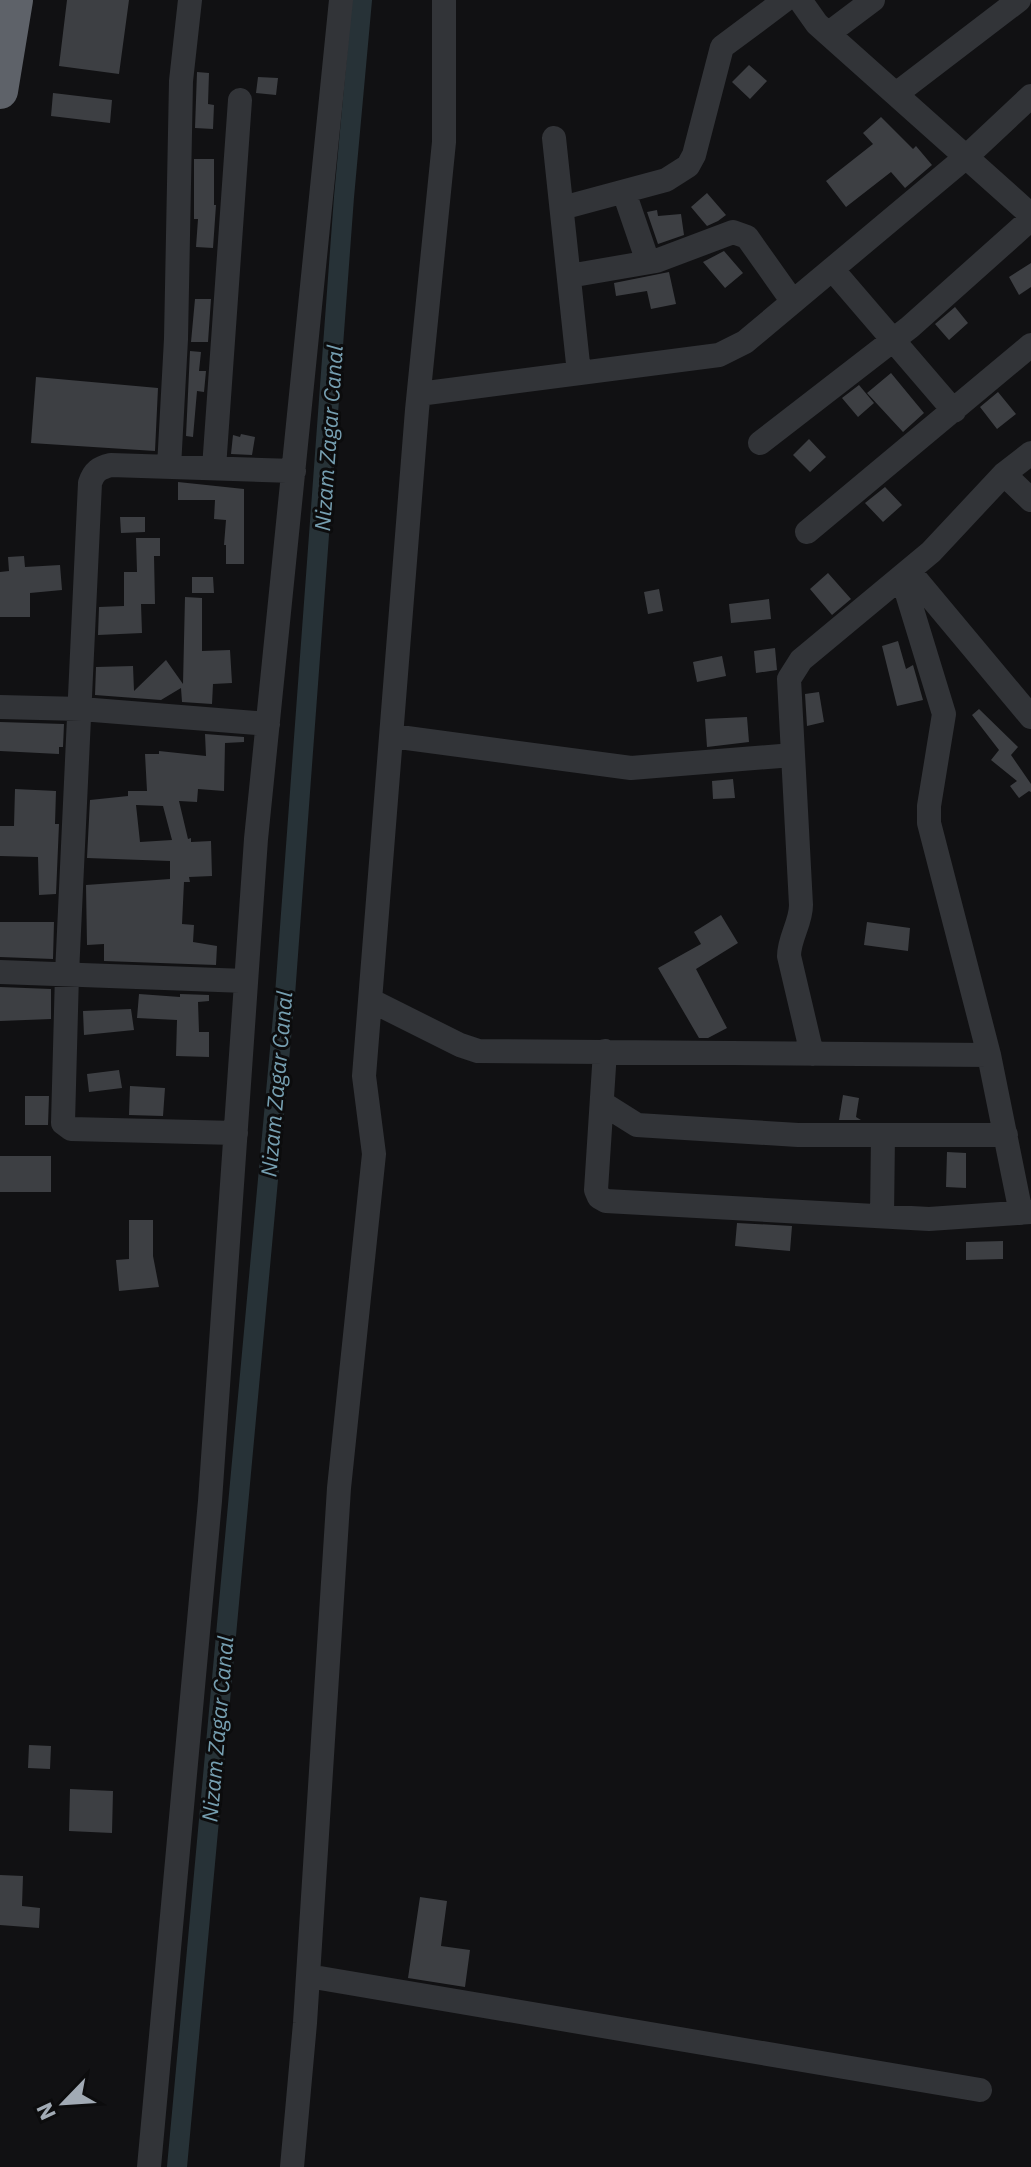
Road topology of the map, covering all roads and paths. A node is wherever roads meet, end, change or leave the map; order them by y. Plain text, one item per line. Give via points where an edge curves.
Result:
1 (15, 0) edge
2 (190, 0) edge
3 (341, 0) edge
4 (444, 0) edge
5 (785, 0) edge
6 (800, 0) edge
7 (873, 0) edge
8 (1019, 0) edge
9 (829, 33) junction
10 (0, 91) edge
11 (896, 94) junction
12 (1031, 96) edge
13 (240, 100) dead end
14 (554, 138) dead end
15 (966, 157) junction
16 (624, 192) junction
17 (562, 208) junction
18 (1031, 217) edge
19 (648, 262) junction
20 (832, 269) junction
21 (569, 276) junction
22 (793, 302) junction
23 (893, 340) junction
24 (1031, 345) edge
25 (579, 373) junction
26 (419, 394) junction
27 (954, 411) junction
28 (760, 443) dead end
29 (1031, 453) edge
30 (169, 467) junction
31 (214, 468) junction
32 (294, 471) junction
33 (1004, 474) junction
34 (1031, 500) edge
35 (807, 532) dead end
36 (905, 574) junction
37 (0, 707) edge
38 (81, 709) junction
39 (1031, 717) edge
40 (268, 724) junction
41 (392, 736) junction
42 (793, 755) junction
43 (0, 972) edge
44 (67, 974) junction
45 (246, 981) junction
46 (370, 1000) junction
47 (605, 1051) junction
48 (812, 1054) junction
49 (989, 1055) junction
50 (602, 1103) junction
51 (236, 1133) junction
52 (883, 1135) junction
53 (1006, 1135) junction
54 (1026, 1213) edge
55 (882, 1216) junction
56 (308, 1976) junction
57 (980, 2090) dead end
58 (149, 2167) edge
59 (292, 2167) edge

1 - 10 highway
2 - 30 street via 181,81
3 - 32 street
4 - 26 street via 444,142
5 - 16 street via 722,47 688,166 666,180
6 - 9 street
7 - 9 street
8 - 11 street
9 - 11 street
11 - 15 street
12 - 15 street
13 - 31 street
14 - 17 street
15 - 18 street
15 - 20 street
16 - 17 street
16 - 19 street
17 - 21 street
18 - 23 street
19 - 21 street
19 - 22 street via 740,232
20 - 22 street
20 - 23 street
21 - 25 street
22 - 25 street via 745,342 719,355
23 - 27 street
23 - 28 street
24 - 27 street
25 - 26 street
26 - 41 street
27 - 35 street
29 - 33 street
30 - 31 street
30 - 38 street via 111,465 93,474
31 - 32 street
32 - 40 street
33 - 34 street
33 - 36 street
36 - 39 street
36 - 42 street via 793,670
36 - 49 street via 944,714 929,823
37 - 38 street
38 - 40 street
38 - 44 street
40 - 45 street
41 - 42 street via 631,768
41 - 46 street
42 - 48 street via 801,916 789,956
43 - 44 street
44 - 45 street
44 - 51 street via 62,1116 66,1127
45 - 51 street
46 - 47 street via 478,1051
46 - 56 street via 364,1085 374,1154 340,1478
47 - 48 street
47 - 50 street
48 - 49 street
49 - 53 street
50 - 52 street via 637,1125
50 - 55 street via 596,1190 606,1201
51 - 58 street via 210,1501
52 - 53 street
52 - 55 street
53 - 54 street
54 - 55 street via 941,1219
56 - 57 street
56 - 59 street

